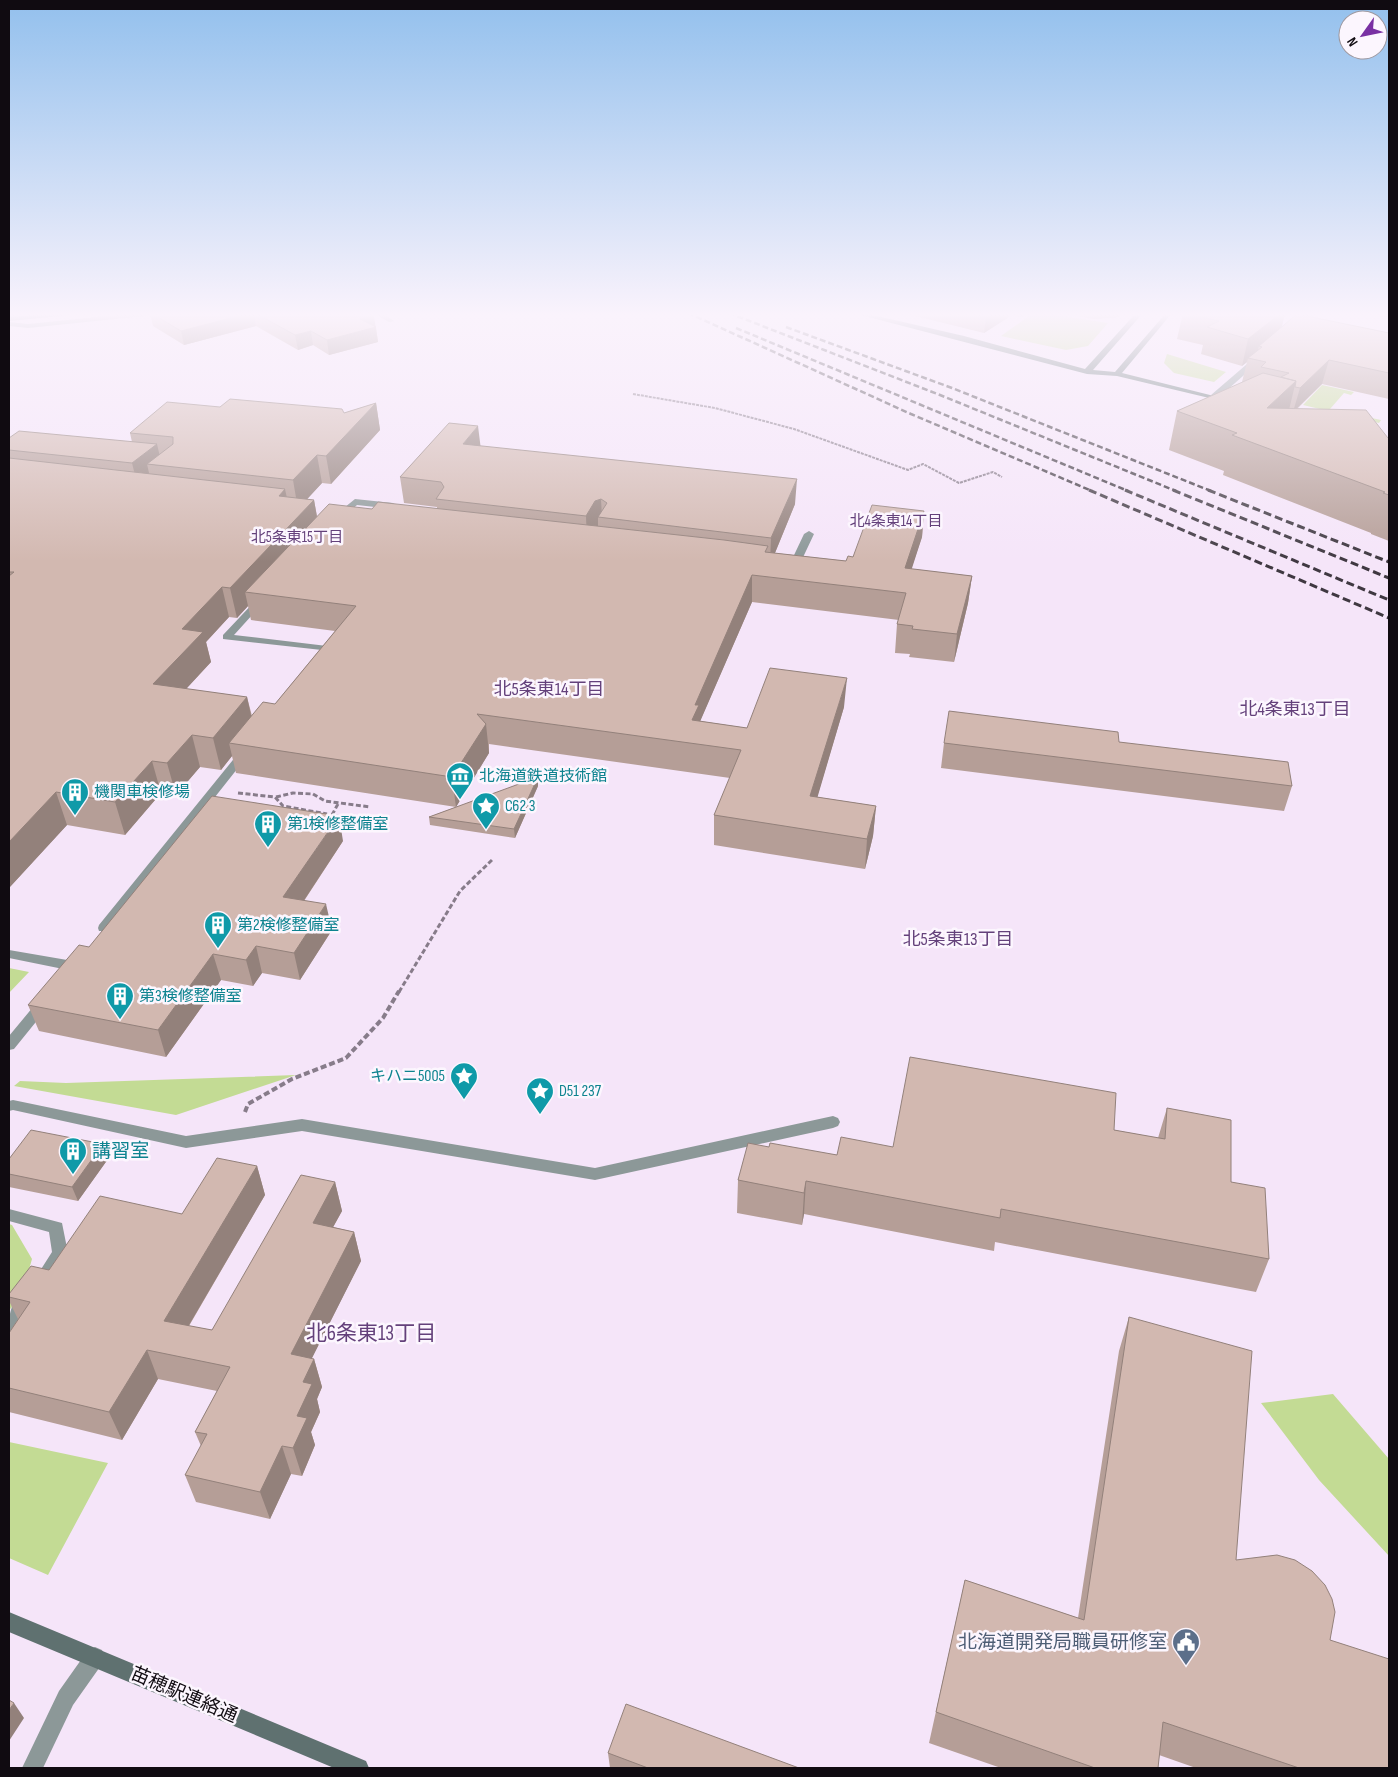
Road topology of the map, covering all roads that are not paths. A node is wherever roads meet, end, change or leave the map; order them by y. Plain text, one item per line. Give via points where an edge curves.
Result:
1 (1209, 396) edge
2 (1214, 397) joint
3 (1233, 402) edge
4 (402, 507) edge
5 (335, 520) edge
6 (809, 534) dead end
7 (782, 571) edge
8 (266, 595) edge
9 (316, 664) edge
10 (254, 740) edge
11 (98, 935) edge
12 (9, 954) edge
13 (62, 980) edge
14 (50, 995) edge
15 (9, 1045) edge
16 (9, 1106) edge
17 (833, 1122) dead end
18 (9, 1215) edge
19 (9, 1324) edge
20 (9, 1622) edge
21 (95, 1657) junction
22 (32, 1768) edge
23 (358, 1768) edge

1 - 2 street
2 - 3 street
4 - 5 street via 354,502
6 - 7 street via 792,572
8 - 9 street via 227,637 327,649
10 - 11 street
12 - 13 street via 76,962
14 - 15 street
16 - 17 street via 186,1142 302,1125 595,1174
18 - 19 street via 56,1228 60,1253
20 - 21 street, 苗穂駅連絡通
21 - 22 street via 66,1698
21 - 23 street, 苗穂駅連絡通

